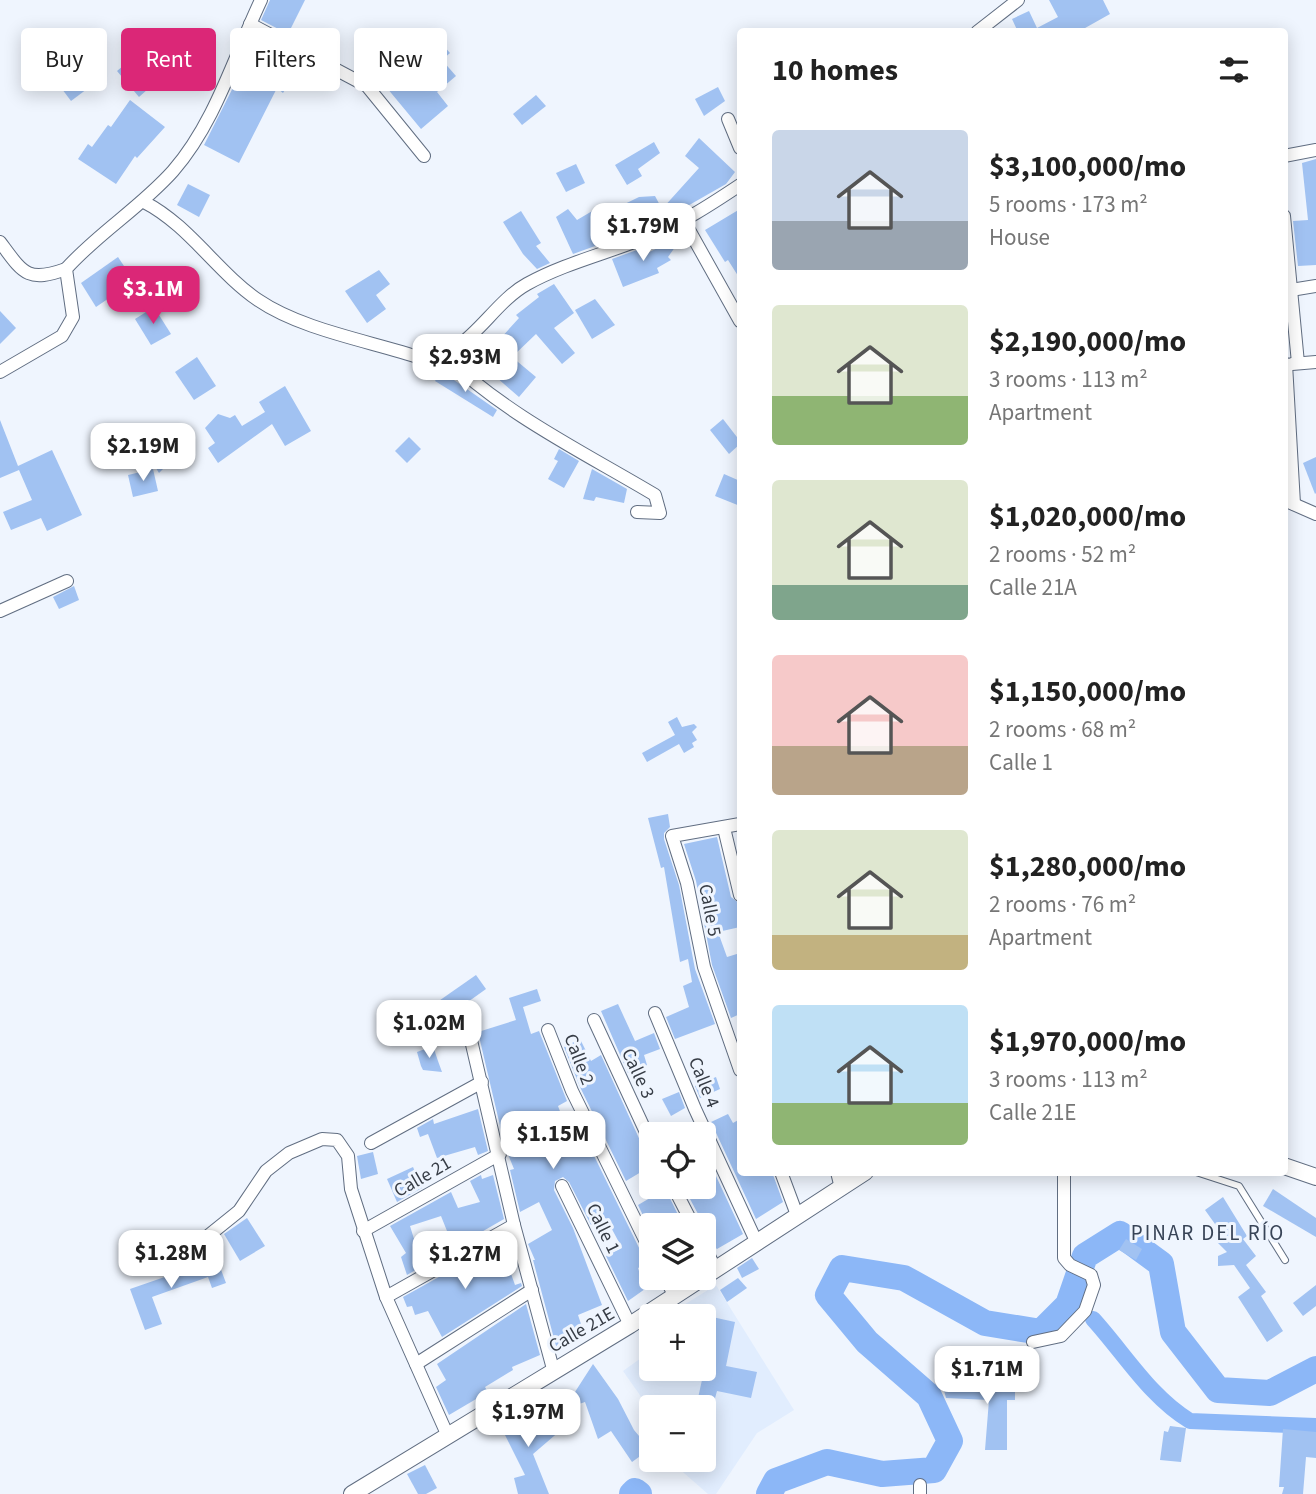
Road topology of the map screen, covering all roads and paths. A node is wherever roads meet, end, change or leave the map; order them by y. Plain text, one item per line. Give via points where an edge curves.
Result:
1 (261, 0) edge
2 (1018, 0) edge
3 (250, 24) junction
4 (982, 28) edge
5 (728, 119) dead end
6 (737, 141) edge
7 (1316, 150) edge
8 (1288, 155) edge
9 (424, 156) dead end
10 (737, 187) edge
11 (144, 202) junction
12 (684, 221) junction
13 (0, 242) edge
14 (66, 269) junction
15 (1316, 286) edge
16 (1289, 290) edge
17 (737, 316) edge
18 (445, 355) junction
19 (1316, 362) edge
20 (1289, 364) edge
21 (0, 372) edge
22 (1289, 502) edge
23 (637, 512) dead end
24 (1316, 513) edge
25 (67, 581) dead end
26 (0, 611) edge
27 (737, 825) edge
28 (724, 828) junction
29 (737, 882) edge
30 (655, 1013) dead end
31 (594, 1020) dead end
32 (548, 1030) dead end
33 (470, 1036) dead end
34 (737, 1061) edge
35 (482, 1083) junction
36 (641, 1122) edge
37 (371, 1143) dead end
38 (500, 1154) junction
39 (1288, 1167) edge
40 (782, 1176) edge
41 (1065, 1176) edge
42 (1208, 1176) edge
43 (1316, 1177) edge
44 (839, 1180) edge
45 (562, 1186) dead end
46 (797, 1215) junction
47 (514, 1225) junction
48 (639, 1228) edge
49 (363, 1231) junction
50 (756, 1241) junction
51 (1285, 1260) dead end
52 (190, 1268) dead end
53 (716, 1270) edge
54 (532, 1290) junction
55 (672, 1290) edge
56 (684, 1290) edge
57 (675, 1296) junction
58 (386, 1297) junction
59 (629, 1325) junction
60 (1033, 1342) dead end
61 (416, 1364) junction
62 (553, 1369) junction
63 (447, 1434) junction
64 (352, 1494) edge

1 - 3 street
2 - 4 street
3 - 9 street via 367,86
3 - 11 street via 210,115 175,169
5 - 6 street
7 - 8 street
10 - 12 street
11 - 14 street
11 - 18 street via 260,302 302,321 421,358
12 - 17 street
12 - 18 street via 526,285
13 - 14 street via 23,272 43,277
14 - 21 street via 73,317 62,336
15 - 16 street
16 - 20 street
18 - 23 street via 533,424 655,495 660,513
19 - 20 street
20 - 22 street
22 - 24 street
25 - 26 street
27 - 28 street
28 - 29 street
28 - 34 street, Calle 5 via 672,836 708,979
30 - 50 street, Calle 4
31 - 36 street, Calle 3
32 - 48 street, Calle 2 via 566,1079
33 - 35 street
35 - 37 street
35 - 38 street
38 - 47 street
38 - 49 street, Calle 21
39 - 43 main road
40 - 46 street
41 - 60 street via 1064,1258 1091,1275 1094,1285 1085,1311 1061,1336
42 - 51 lane via 1239,1186
44 - 46 main road, Calle 21E
45 - 59 street, Calle 1
46 - 50 main road, Calle 21E
47 - 54 street
47 - 58 street
49 - 52 street via 351,1189 348,1156 337,1140 322,1139 289,1153 266,1171 239,1211 203,1240
49 - 58 street
50 - 53 main road, Calle 21E
54 - 61 street
54 - 62 street
55 - 57 street
56 - 57 main road, Calle 21E
57 - 59 main road, Calle 21E
58 - 61 street
59 - 62 main road, Calle 21E
61 - 63 street
62 - 63 main road, Calle 21E
63 - 64 main road, Calle 21E

